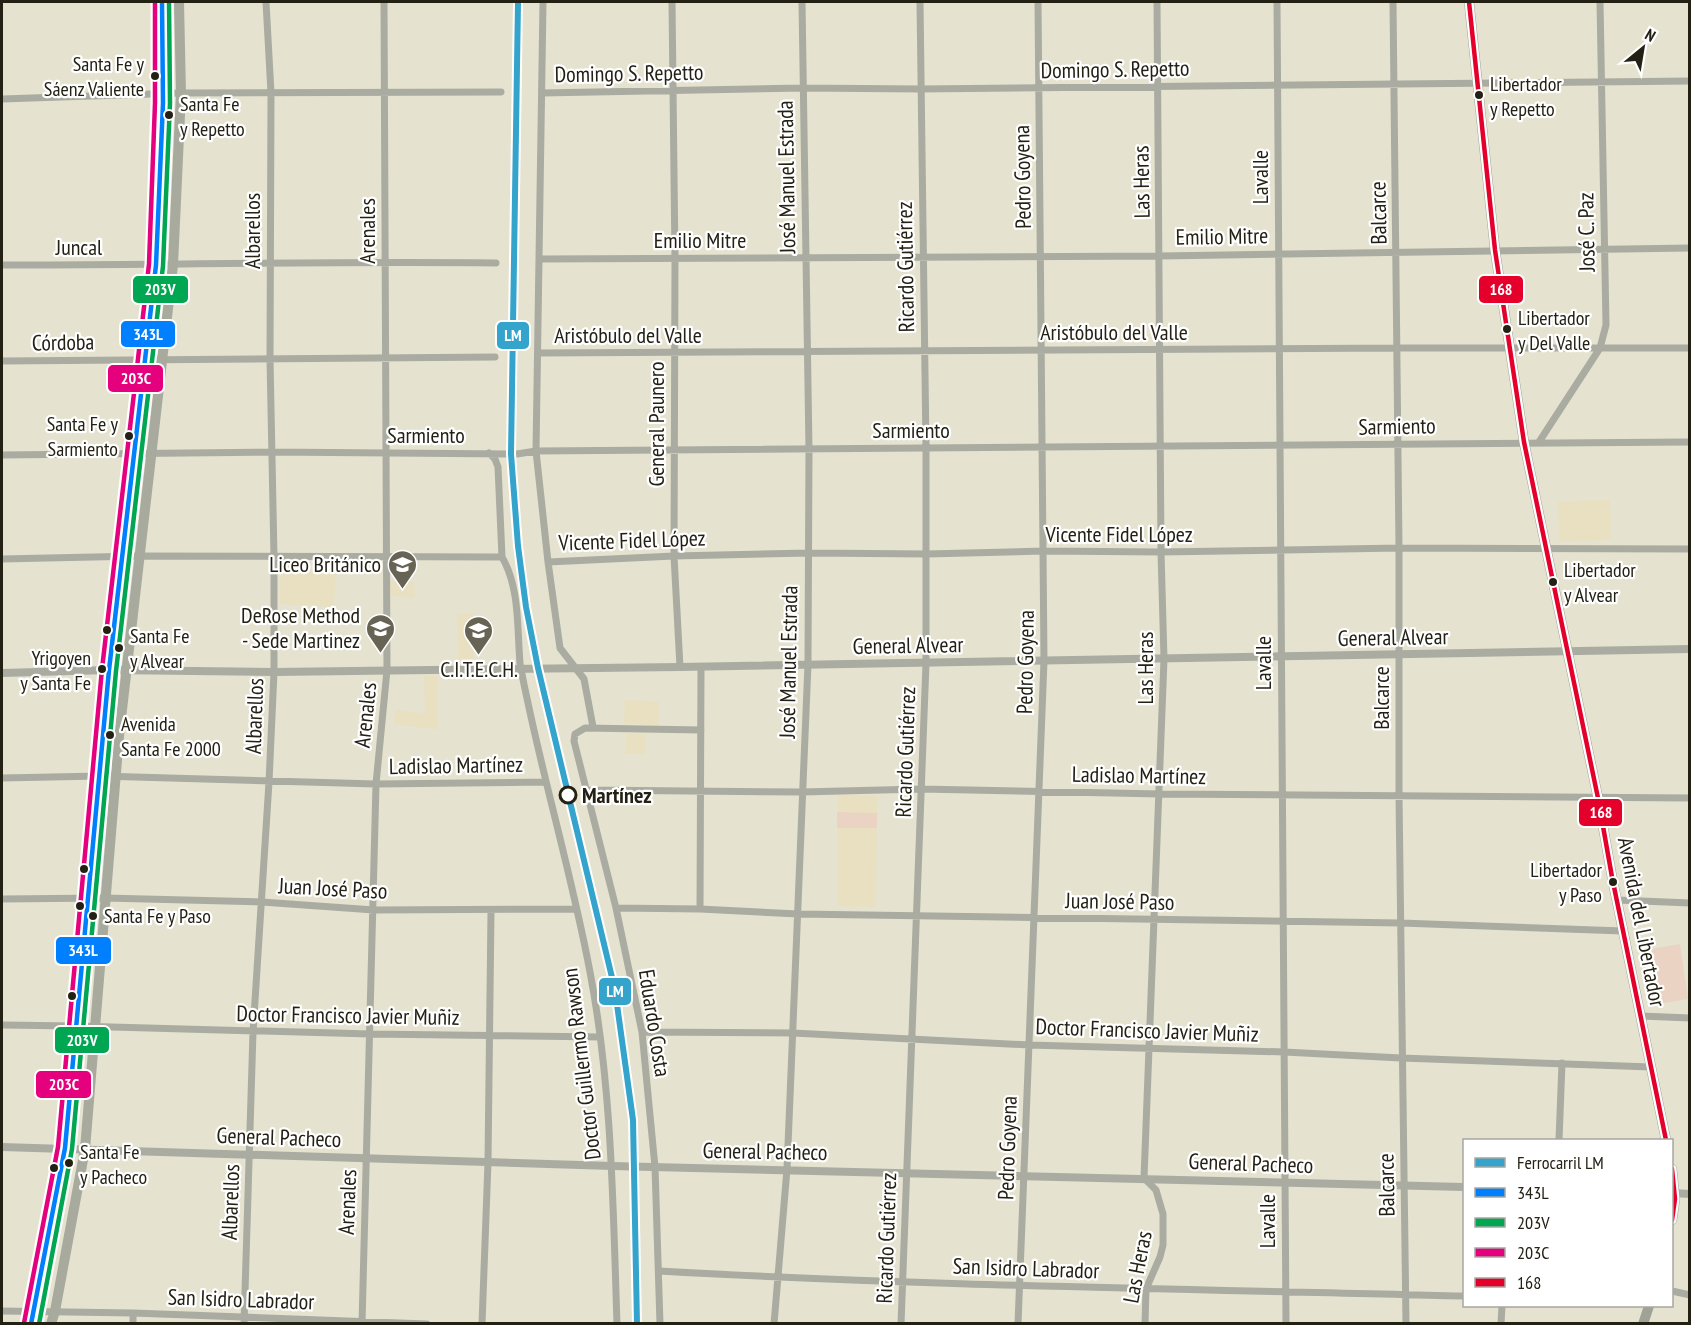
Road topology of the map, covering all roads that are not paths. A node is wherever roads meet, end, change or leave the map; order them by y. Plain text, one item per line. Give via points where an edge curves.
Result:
1 (162, 2) edge
2 (179, 2) edge
3 (266, 2) edge
4 (384, 2) edge
5 (543, 2) edge
6 (672, 2) edge
7 (802, 2) edge
8 (920, 2) edge
9 (1038, 2) edge
10 (1157, 2) edge
11 (1277, 2) edge
12 (1393, 2) edge
13 (1469, 2) edge
14 (1600, 2) edge
15 (1689, 81) edge
16 (1601, 82) junction
17 (1478, 83) junction
18 (1394, 84) junction
19 (1277, 85) junction
20 (1158, 86) junction
21 (802, 88) junction
22 (1038, 88) junction
23 (920, 89) junction
24 (674, 90) junction
25 (501, 92) dead end
26 (163, 93) junction
27 (181, 93) junction
28 (270, 93) junction
29 (542, 93) junction
30 (385, 94) junction
31 (2, 99) edge
32 (1689, 248) edge
33 (1495, 250) junction
34 (1604, 250) junction
35 (1396, 252) junction
36 (1278, 253) junction
37 (1041, 256) junction
38 (1160, 256) junction
39 (923, 257) junction
40 (806, 258) junction
41 (540, 259) junction
42 (675, 259) junction
43 (385, 261) junction
44 (271, 263) junction
45 (496, 263) dead end
46 (173, 264) junction
47 (2, 265) edge
48 (156, 265) junction
49 (1396, 348) junction
50 (1511, 348) junction
51 (1600, 348) junction
52 (1689, 348) edge
53 (1278, 349) junction
54 (1042, 350) junction
55 (1160, 350) junction
56 (924, 352) junction
57 (539, 353) junction
58 (807, 353) junction
59 (675, 354) junction
60 (495, 357) dead end
61 (146, 358) junction
62 (162, 358) junction
63 (387, 358) junction
64 (270, 359) junction
65 (2, 361) edge
66 (1524, 442) junction
67 (1539, 442) junction
68 (1689, 442) edge
69 (1397, 444) junction
70 (1278, 445) junction
71 (1161, 446) junction
72 (1042, 447) junction
73 (926, 448) junction
74 (809, 449) junction
75 (673, 450) junction
76 (537, 451) junction
77 (271, 452) junction
78 (134, 453) junction
79 (151, 453) junction
80 (387, 453) junction
81 (489, 453) junction
82 (2, 455) edge
83 (1399, 548) junction
84 (1546, 548) junction
85 (1689, 549) edge
86 (1044, 551) junction
87 (1280, 551) junction
88 (1161, 552) junction
89 (809, 554) junction
90 (927, 554) junction
91 (139, 555) junction
92 (502, 556) junction
93 (674, 556) junction
94 (123, 557) junction
95 (274, 557) junction
96 (388, 557) junction
97 (2, 560) edge
98 (548, 562) junction
99 (1689, 649) edge
100 (1568, 651) junction
101 (1399, 656) junction
102 (1281, 657) junction
103 (1164, 659) junction
104 (1044, 661) junction
105 (926, 663) junction
106 (808, 664) junction
107 (680, 667) junction
108 (701, 667) junction
109 (521, 668) junction
110 (576, 668) junction
111 (109, 670) junction
112 (387, 670) junction
113 (126, 671) junction
114 (274, 672) junction
115 (2, 673) edge
116 (593, 727) junction
117 (701, 730) junction
118 (100, 776) junction
119 (116, 777) junction
120 (2, 778) edge
121 (269, 782) junction
122 (544, 782) junction
123 (376, 784) junction
124 (587, 789) junction
125 (921, 789) junction
126 (701, 791) junction
127 (1040, 791) junction
128 (802, 792) junction
129 (1160, 794) junction
130 (1282, 795) junction
131 (1399, 796) junction
132 (1598, 798) junction
133 (1689, 798) edge
134 (105, 898) junction
135 (2, 899) edge
136 (87, 899) junction
137 (1617, 900) junction
138 (262, 902) junction
139 (1689, 903) edge
140 (616, 908) junction
141 (576, 909) junction
142 (700, 909) junction
143 (374, 910) junction
144 (491, 911) junction
145 (798, 914) junction
146 (917, 916) junction
147 (1034, 916) junction
148 (1155, 919) junction
149 (1283, 922) junction
150 (1401, 923) junction
151 (1623, 930) junction
152 (1641, 1016) junction
153 (1689, 1018) edge
154 (2, 1026) edge
155 (76, 1026) junction
156 (95, 1026) junction
157 (253, 1032) junction
158 (642, 1032) junction
159 (793, 1033) junction
160 (370, 1034) junction
161 (490, 1035) junction
162 (600, 1036) junction
163 (911, 1040) junction
164 (1029, 1045) junction
165 (1148, 1049) junction
166 (1284, 1052) junction
167 (1401, 1058) junction
168 (1562, 1064) junction
169 (1651, 1066) junction
170 (1559, 1139) edge
171 (1666, 1139) edge
172 (2, 1147) edge
173 (65, 1148) junction
174 (85, 1149) junction
175 (249, 1155) junction
176 (366, 1158) junction
177 (488, 1162) junction
178 (612, 1166) junction
179 (655, 1167) junction
180 (787, 1169) junction
181 (906, 1172) junction
182 (1025, 1175) junction
183 (1144, 1179) junction
184 (1285, 1182) junction
185 (1405, 1186) junction
186 (1463, 1187) edge
187 (1673, 1193) edge
188 (1689, 1194) edge
189 (659, 1271) junction
190 (777, 1277) junction
191 (903, 1282) junction
192 (1019, 1286) junction
193 (1146, 1289) junction
194 (1673, 1291) edge
195 (1286, 1292) junction
196 (1406, 1294) junction
197 (1689, 1295) edge
198 (1463, 1296) edge
199 (1502, 1307) edge
200 (1647, 1307) edge
201 (2, 1311) edge
202 (34, 1311) junction
203 (55, 1311) junction
204 (133, 1313) junction
205 (244, 1320) edge
206 (362, 1322) edge
207 (31, 1323) edge
208 (51, 1323) edge
209 (133, 1323) edge
210 (427, 1323) edge
211 (482, 1323) edge
212 (617, 1323) edge
213 (660, 1323) edge
214 (774, 1323) edge
215 (901, 1323) edge
216 (1018, 1323) edge
217 (1145, 1323) edge
218 (1286, 1323) edge
219 (1406, 1323) edge
220 (1501, 1323) edge
221 (1643, 1323) edge

1 - 26 main road
2 - 27 main road
3 - 28 street, Albarellos
4 - 30 street, Arenales
5 - 29 street
6 - 24 street, General Paunero
7 - 21 street, José Manuel Estrada
8 - 23 street, Ricardo Gutiérrez
9 - 22 street, Pedro Goyena
10 - 20 street, Las Heras
11 - 19 street, Lavalle
12 - 18 street, Balcarce
13 - 17 main road, Avenida del Libertador
14 - 16 street, José C. Paz
15 - 16 street, Domingo S. Repetto
16 - 17 street, Domingo S. Repetto
16 - 34 street, José C. Paz
17 - 18 street, Domingo S. Repetto
17 - 33 main road, Avenida del Libertador
18 - 19 street, Domingo S. Repetto
18 - 35 street, Balcarce
19 - 20 street, Domingo S. Repetto
19 - 36 street, Lavalle
20 - 22 street, Domingo S. Repetto
20 - 38 street, Las Heras
21 - 23 street, Domingo S. Repetto
21 - 24 street, Domingo S. Repetto
21 - 40 street, José Manuel Estrada
22 - 23 street, Domingo S. Repetto
22 - 37 street, Pedro Goyena
23 - 39 street, Ricardo Gutiérrez
24 - 29 street, Domingo S. Repetto
24 - 42 street, General Paunero
25 - 30 street
26 - 27 street
26 - 31 street
26 - 48 main road
27 - 28 street
27 - 46 main road
28 - 30 street
28 - 44 street, Albarellos
29 - 41 street
30 - 43 street, Arenales
32 - 34 street, Emilio Mitre
33 - 34 street, Emilio Mitre
33 - 35 street, Emilio Mitre
33 - 50 main road, Avenida del Libertador
34 - 51 street, José C. Paz via 1606,325
35 - 36 street, Emilio Mitre
35 - 49 street, Balcarce
36 - 38 street, Emilio Mitre
36 - 53 street, Lavalle
37 - 38 street, Emilio Mitre
37 - 39 street, Emilio Mitre
37 - 54 street, Pedro Goyena
38 - 55 street, Las Heras
39 - 40 street, Emilio Mitre
39 - 56 street, Ricardo Gutiérrez
40 - 42 street, Emilio Mitre
40 - 58 street, José Manuel Estrada
41 - 42 street, Emilio Mitre
41 - 57 street
42 - 59 street, General Paunero
43 - 44 street
43 - 45 street
43 - 63 street, Arenales
44 - 46 street
44 - 64 street, Albarellos
46 - 48 street
46 - 62 main road
47 - 48 street, Juncal
48 - 61 main road
49 - 50 street, Aristóbulo del Valle
49 - 53 street, Aristóbulo del Valle
49 - 69 street, Balcarce
50 - 51 street, Aristóbulo del Valle
50 - 66 main road, Avenida del Libertador
51 - 52 street, Aristóbulo del Valle
51 - 67 street, José C. Paz
53 - 55 street, Aristóbulo del Valle
53 - 70 street, Lavalle
54 - 55 street, Aristóbulo del Valle
54 - 56 street, Aristóbulo del Valle
54 - 72 street, Pedro Goyena
55 - 71 street, Las Heras
56 - 58 street, Aristóbulo del Valle
56 - 73 street, Ricardo Gutiérrez
57 - 59 street, Aristóbulo del Valle
57 - 76 street
58 - 59 street, Aristóbulo del Valle
58 - 74 street, José Manuel Estrada
59 - 75 street, General Paunero
60 - 63 street
61 - 62 street, Córdoba
61 - 65 street, Córdoba
61 - 78 main road
62 - 64 street
62 - 79 main road
63 - 64 street
63 - 80 street, Arenales
64 - 77 street, Albarellos
66 - 67 street, Sarmiento
66 - 69 street, Sarmiento
66 - 84 main road, Avenida del Libertador
67 - 68 street, Sarmiento
69 - 70 street, Sarmiento
69 - 83 street, Balcarce
70 - 71 street, Sarmiento
70 - 87 street, Lavalle
71 - 72 street, Sarmiento
71 - 88 street, Las Heras
72 - 73 street, Sarmiento
72 - 86 street, Pedro Goyena
73 - 74 street, Sarmiento
73 - 90 street, Ricardo Gutiérrez
74 - 75 street, Sarmiento
74 - 89 street, José Manuel Estrada
75 - 76 street, Sarmiento
75 - 93 street, General Paunero
76 - 81 street, Sarmiento
76 - 98 street
77 - 79 street, Sarmiento
77 - 80 street, Sarmiento
77 - 95 street, Albarellos
78 - 79 street, Sarmiento
78 - 82 street, Sarmiento
78 - 94 main road
79 - 91 main road
80 - 81 street, Sarmiento
80 - 96 street, Arenales
81 - 92 street, Doctor Guillermo Rawson via 498,466
83 - 84 street, Vicente Fidel López
83 - 87 street, Vicente Fidel López
83 - 101 street, Balcarce
84 - 85 street, Vicente Fidel López
84 - 100 main road, Avenida del Libertador
86 - 88 street, Vicente Fidel López
86 - 90 street, Vicente Fidel López
86 - 104 street, Pedro Goyena
87 - 88 street, Vicente Fidel López
87 - 102 street, Lavalle
88 - 103 street, Las Heras
89 - 90 street, Vicente Fidel López
89 - 93 street, Vicente Fidel López
89 - 106 street, José Manuel Estrada
90 - 105 street, Ricardo Gutiérrez
91 - 94 street
91 - 95 street
91 - 113 main road
92 - 96 street
92 - 109 street, Doctor Guillermo Rawson via 510,569 515,594
93 - 98 street, Vicente Fidel López
93 - 107 street, General Paunero
94 - 97 street
94 - 111 main road
95 - 96 street
95 - 114 street, Albarellos
96 - 112 street, Arenales
98 - 110 street via 560,648
99 - 100 street, General Alvear
100 - 101 street, General Alvear
100 - 132 main road, Avenida del Libertador
101 - 102 street, General Alvear
101 - 131 street, Balcarce
102 - 103 street, General Alvear
102 - 130 street, Lavalle
103 - 104 street, General Alvear
103 - 129 street, Las Heras
104 - 105 street, General Alvear
104 - 127 street, Pedro Goyena
105 - 106 street, General Alvear
105 - 125 street, Ricardo Gutiérrez
106 - 108 street, General Alvear
106 - 128 street, José Manuel Estrada
107 - 108 street, General Alvear
107 - 110 street, General Alvear
108 - 117 street
109 - 110 street, General Alvear
109 - 112 street, General Alvear
109 - 122 street, Doctor Guillermo Rawson
110 - 116 street via 584,679
111 - 113 street, General Alvear
111 - 115 street, General Alvear
111 - 118 main road
112 - 114 street, General Alvear
112 - 123 street, Arenales
113 - 114 street, General Alvear
113 - 119 main road
114 - 121 street, Albarellos
116 - 117 street
116 - 124 street, Eduardo Costa via 575,734
117 - 126 street
118 - 119 street, Ladislao Martínez
118 - 120 street, Ladislao Martínez
118 - 136 main road
119 - 121 street, Ladislao Martínez
119 - 134 main road
121 - 123 street, Ladislao Martínez
121 - 138 street, Albarellos
122 - 123 street, Ladislao Martínez
122 - 141 street, Doctor Guillermo Rawson
123 - 143 street, Arenales
124 - 126 street, Ladislao Martínez
124 - 140 street, Eduardo Costa
125 - 127 street, Ladislao Martínez
125 - 128 street, Ladislao Martínez
125 - 146 street, Ricardo Gutiérrez
126 - 128 street, Ladislao Martínez
126 - 142 street
127 - 129 street, Ladislao Martínez
127 - 147 street, Pedro Goyena
128 - 145 street, José Manuel Estrada
129 - 130 street, Ladislao Martínez
129 - 148 street, Las Heras
130 - 131 street, Ladislao Martínez
130 - 149 street, Lavalle
131 - 132 street, Ladislao Martínez
131 - 150 street, Balcarce
132 - 133 street, Ladislao Martínez
132 - 137 main road, Avenida del Libertador
134 - 136 street, Juan José Paso
134 - 138 street, Juan José Paso
134 - 156 main road
135 - 136 street, Juan José Paso
136 - 155 main road
137 - 139 street
137 - 151 main road, Avenida del Libertador
138 - 143 street, Juan José Paso
138 - 157 street, Albarellos
140 - 142 street, Juan José Paso
140 - 158 street, Eduardo Costa
141 - 144 street, Juan José Paso
141 - 162 street, Doctor Guillermo Rawson
142 - 145 street, Juan José Paso
143 - 144 street, Juan José Paso
143 - 160 street, Arenales
144 - 161 street
145 - 146 street, Juan José Paso
145 - 159 street, José Manuel Estrada
146 - 147 street, Juan José Paso
146 - 163 street, Ricardo Gutiérrez
147 - 148 street, Juan José Paso
147 - 164 street, Pedro Goyena
148 - 149 street, Juan José Paso
148 - 165 street, Las Heras
149 - 150 street, Juan José Paso
149 - 166 street, Lavalle
150 - 151 street, Juan José Paso
150 - 167 street, Balcarce
151 - 152 main road, Avenida del Libertador
152 - 153 street
152 - 169 main road, Avenida del Libertador
154 - 155 street, Doctor Francisco Javier Muñiz
155 - 156 street, Doctor Francisco Javier Muñiz
155 - 173 main road
156 - 157 street, Doctor Francisco Javier Muñiz
156 - 174 main road
157 - 160 street, Doctor Francisco Javier Muñiz
157 - 175 street, Albarellos
158 - 159 street, Doctor Francisco Javier Muñiz
158 - 179 street, Eduardo Costa
159 - 163 street, Doctor Francisco Javier Muñiz
159 - 180 street, José Manuel Estrada
160 - 161 street, Doctor Francisco Javier Muñiz
160 - 176 street, Arenales
161 - 162 street, Doctor Francisco Javier Muñiz
161 - 177 street
162 - 178 street, Doctor Guillermo Rawson
163 - 164 street, Doctor Francisco Javier Muñiz
163 - 181 street, Ricardo Gutiérrez
164 - 165 street, Doctor Francisco Javier Muñiz
164 - 182 street, Pedro Goyena
165 - 166 street, Doctor Francisco Javier Muñiz
165 - 183 street, Las Heras
166 - 167 street, Doctor Francisco Javier Muñiz
166 - 184 street, Lavalle
167 - 168 street, Doctor Francisco Javier Muñiz
167 - 185 street, Balcarce
168 - 169 street, Doctor Francisco Javier Muñiz
168 - 170 street
169 - 171 main road, Avenida del Libertador
172 - 173 street, General Pacheco
173 - 174 street, General Pacheco
173 - 202 main road
174 - 175 street, General Pacheco
174 - 203 main road
175 - 176 street, General Pacheco
175 - 205 street, Albarellos
176 - 177 street, General Pacheco
176 - 206 street, Arenales
177 - 178 street, General Pacheco
177 - 211 street
178 - 179 street, General Pacheco
178 - 212 street, Doctor Guillermo Rawson
179 - 180 street, General Pacheco
179 - 189 street, Eduardo Costa
180 - 181 street, General Pacheco
180 - 190 street, José Manuel Estrada
181 - 182 street, General Pacheco
181 - 191 street, Ricardo Gutiérrez
182 - 183 street, General Pacheco
182 - 192 street, Pedro Goyena
183 - 184 street, General Pacheco
183 - 193 street, Las Heras via 1156,1190 1163,1214 1163,1245
184 - 185 street, General Pacheco
184 - 195 street, Lavalle
185 - 186 street, General Pacheco
185 - 196 street, Balcarce
187 - 188 street
189 - 190 street, San Isidro Labrador
189 - 213 street, Eduardo Costa
190 - 191 street, San Isidro Labrador
190 - 214 street, José Manuel Estrada
191 - 192 street, San Isidro Labrador
191 - 215 street, Ricardo Gutiérrez
192 - 193 street, San Isidro Labrador
192 - 216 street, Pedro Goyena
193 - 195 street, San Isidro Labrador
193 - 217 street, Las Heras
194 - 197 street
195 - 196 street, San Isidro Labrador
195 - 218 street, Lavalle
196 - 198 street, San Isidro Labrador
196 - 219 street, Balcarce
199 - 220 street
200 - 221 main road
201 - 202 street, San Isidro Labrador
202 - 203 street, San Isidro Labrador
202 - 207 main road
203 - 204 street, San Isidro Labrador
203 - 208 main road
204 - 205 street, San Isidro Labrador
204 - 209 street
205 - 206 street, San Isidro Labrador
206 - 210 street, San Isidro Labrador

